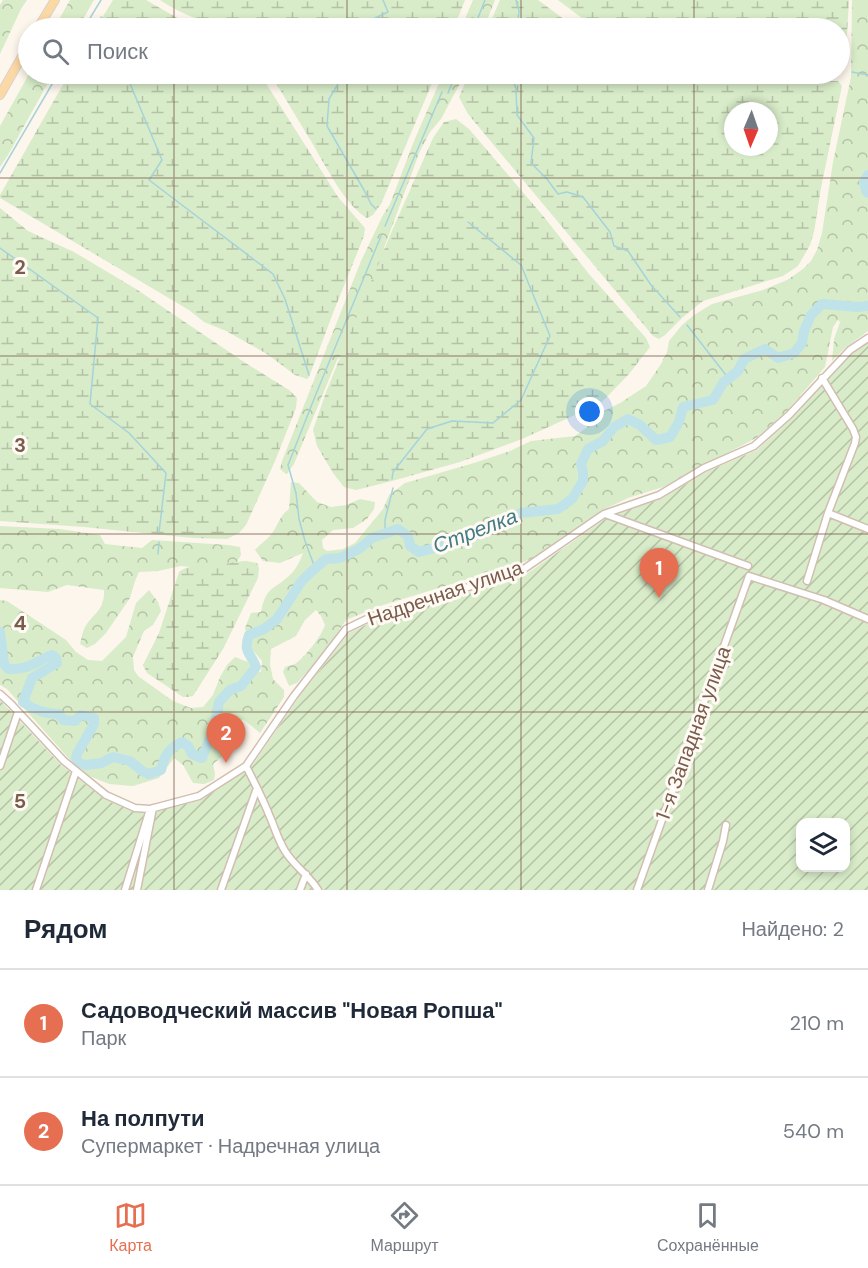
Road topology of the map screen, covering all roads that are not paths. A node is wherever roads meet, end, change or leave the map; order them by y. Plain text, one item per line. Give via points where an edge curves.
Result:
1 (55, 0) edge
2 (45, 18) edge
3 (18, 64) edge
4 (0, 95) edge
5 (868, 338) edge
6 (822, 378) junction
7 (828, 513) junction
8 (604, 514) junction
9 (868, 529) edge
10 (748, 566) dead end
11 (807, 581) dead end
12 (868, 619) edge
13 (0, 694) edge
14 (18, 712) junction
15 (0, 766) edge
16 (246, 766) junction
17 (76, 771) junction
18 (257, 788) junction
19 (152, 809) junction
20 (726, 825) dead end
21 (306, 874) junction
22 (36, 890) edge
23 (125, 890) edge
24 (137, 890) edge
25 (221, 890) edge
26 (300, 890) edge
27 (318, 890) edge
28 (637, 890) edge
29 (708, 890) edge

1 - 2 main road
3 - 4 main road
5 - 6 street, Надречная улица
6 - 7 street via 856,437
6 - 8 street, Надречная улица via 754,446 704,468 659,495
7 - 9 street
7 - 11 street
8 - 10 street
8 - 16 street, Надречная улица via 521,571 373,616 346,629
12 - 28 street, 1-я Западная улица via 824,600 748,576
13 - 14 street, Надречная улица
14 - 15 street
14 - 17 street, Надречная улица
16 - 18 street
16 - 19 street, Надречная улица via 198,796
17 - 19 street, Надречная улица via 106,795 135,808
17 - 22 street
18 - 21 street via 284,850
18 - 25 street
19 - 23 street
19 - 24 street
20 - 29 street
21 - 26 street
21 - 27 street

